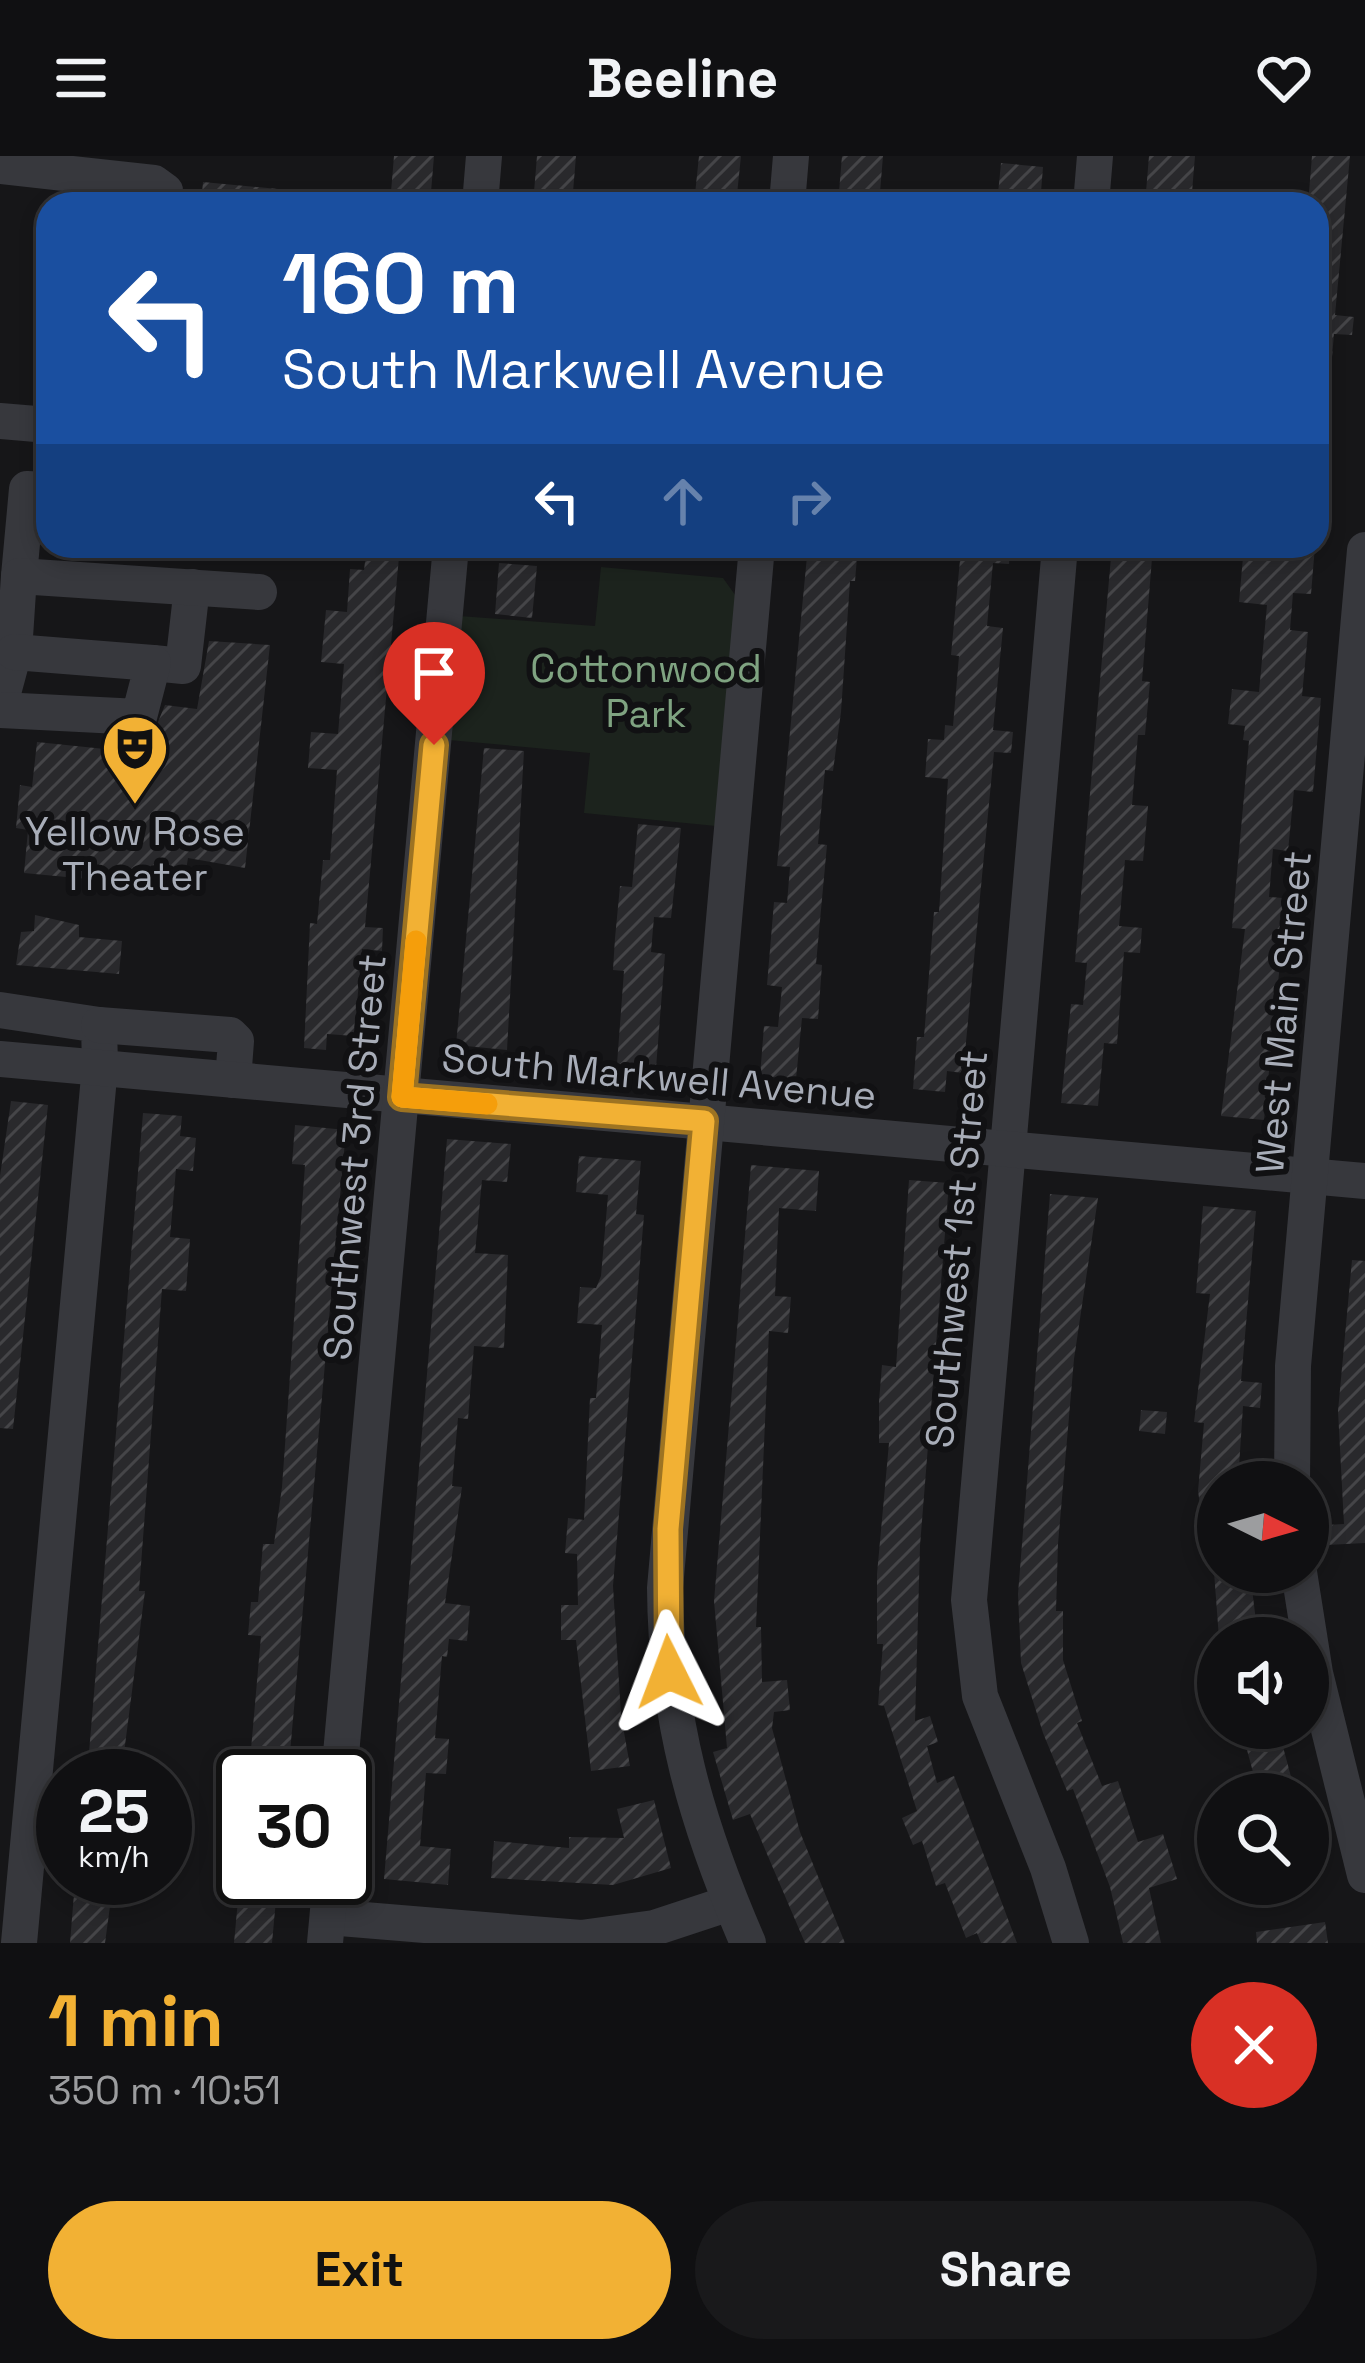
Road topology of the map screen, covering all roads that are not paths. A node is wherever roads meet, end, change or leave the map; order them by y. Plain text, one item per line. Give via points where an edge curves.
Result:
1 (484, 156) edge
2 (791, 156) edge
3 (1095, 156) edge
4 (0, 166) edge
5 (66, 188) edge
6 (123, 191) edge
7 (161, 192) edge
8 (481, 192) edge
9 (788, 192) edge
10 (1091, 192) edge
11 (0, 422) edge
12 (36, 424) edge
13 (36, 489) edge
14 (1365, 550) edge
15 (450, 558) edge
16 (756, 558) edge
17 (1059, 558) edge
18 (87, 563) edge
19 (192, 587) junction
20 (259, 592) dead end
21 (12, 599) edge
22 (14, 652) junction
23 (153, 663) junction
24 (0, 707) edge
25 (0, 1010) edge
26 (99, 1024) junction
27 (0, 1059) edge
28 (100, 1066) junction
29 (233, 1080) junction
30 (402, 1097) junction
31 (704, 1121) junction
32 (1007, 1148) junction
33 (1311, 1176) junction
34 (1365, 1181) edge
35 (1292, 1461) edge
36 (1303, 1593) edge
37 (342, 1749) edge
38 (1365, 1876) edge
39 (730, 1903) junction
40 (326, 1930) edge
41 (19, 1943) edge
42 (748, 1943) edge
43 (1071, 1943) edge

1 - 8 street
2 - 9 street
3 - 10 street
4 - 5 street
5 - 6 street
6 - 7 street via 154,183
11 - 12 street
13 - 21 street via 27,489
14 - 33 street, West Main Street
15 - 30 street, Southwest 3rd Street
16 - 31 street
17 - 32 street, Southwest 1st Street
18 - 19 street
18 - 21 street
19 - 20 street
19 - 23 street via 183,666
21 - 22 street
22 - 23 street
22 - 24 street
23 - 24 street via 139,717
25 - 26 street
26 - 28 street
26 - 29 street via 230,1035
27 - 28 street, South Markwell Avenue
28 - 29 street, South Markwell Avenue
28 - 41 street
29 - 30 street, South Markwell Avenue
30 - 31 street, South Markwell Avenue
30 - 37 street, Southwest 3rd Street
31 - 32 street, South Markwell Avenue
31 - 39 street via 668,1529 666,1644 680,1756
32 - 33 street, South Markwell Avenue
32 - 43 street, Southwest 1st Street via 973,1525 972,1655 992,1733
33 - 34 street, South Markwell Avenue
33 - 35 street, West Main Street
36 - 38 street
39 - 40 street via 654,1928 580,1938
39 - 42 street

